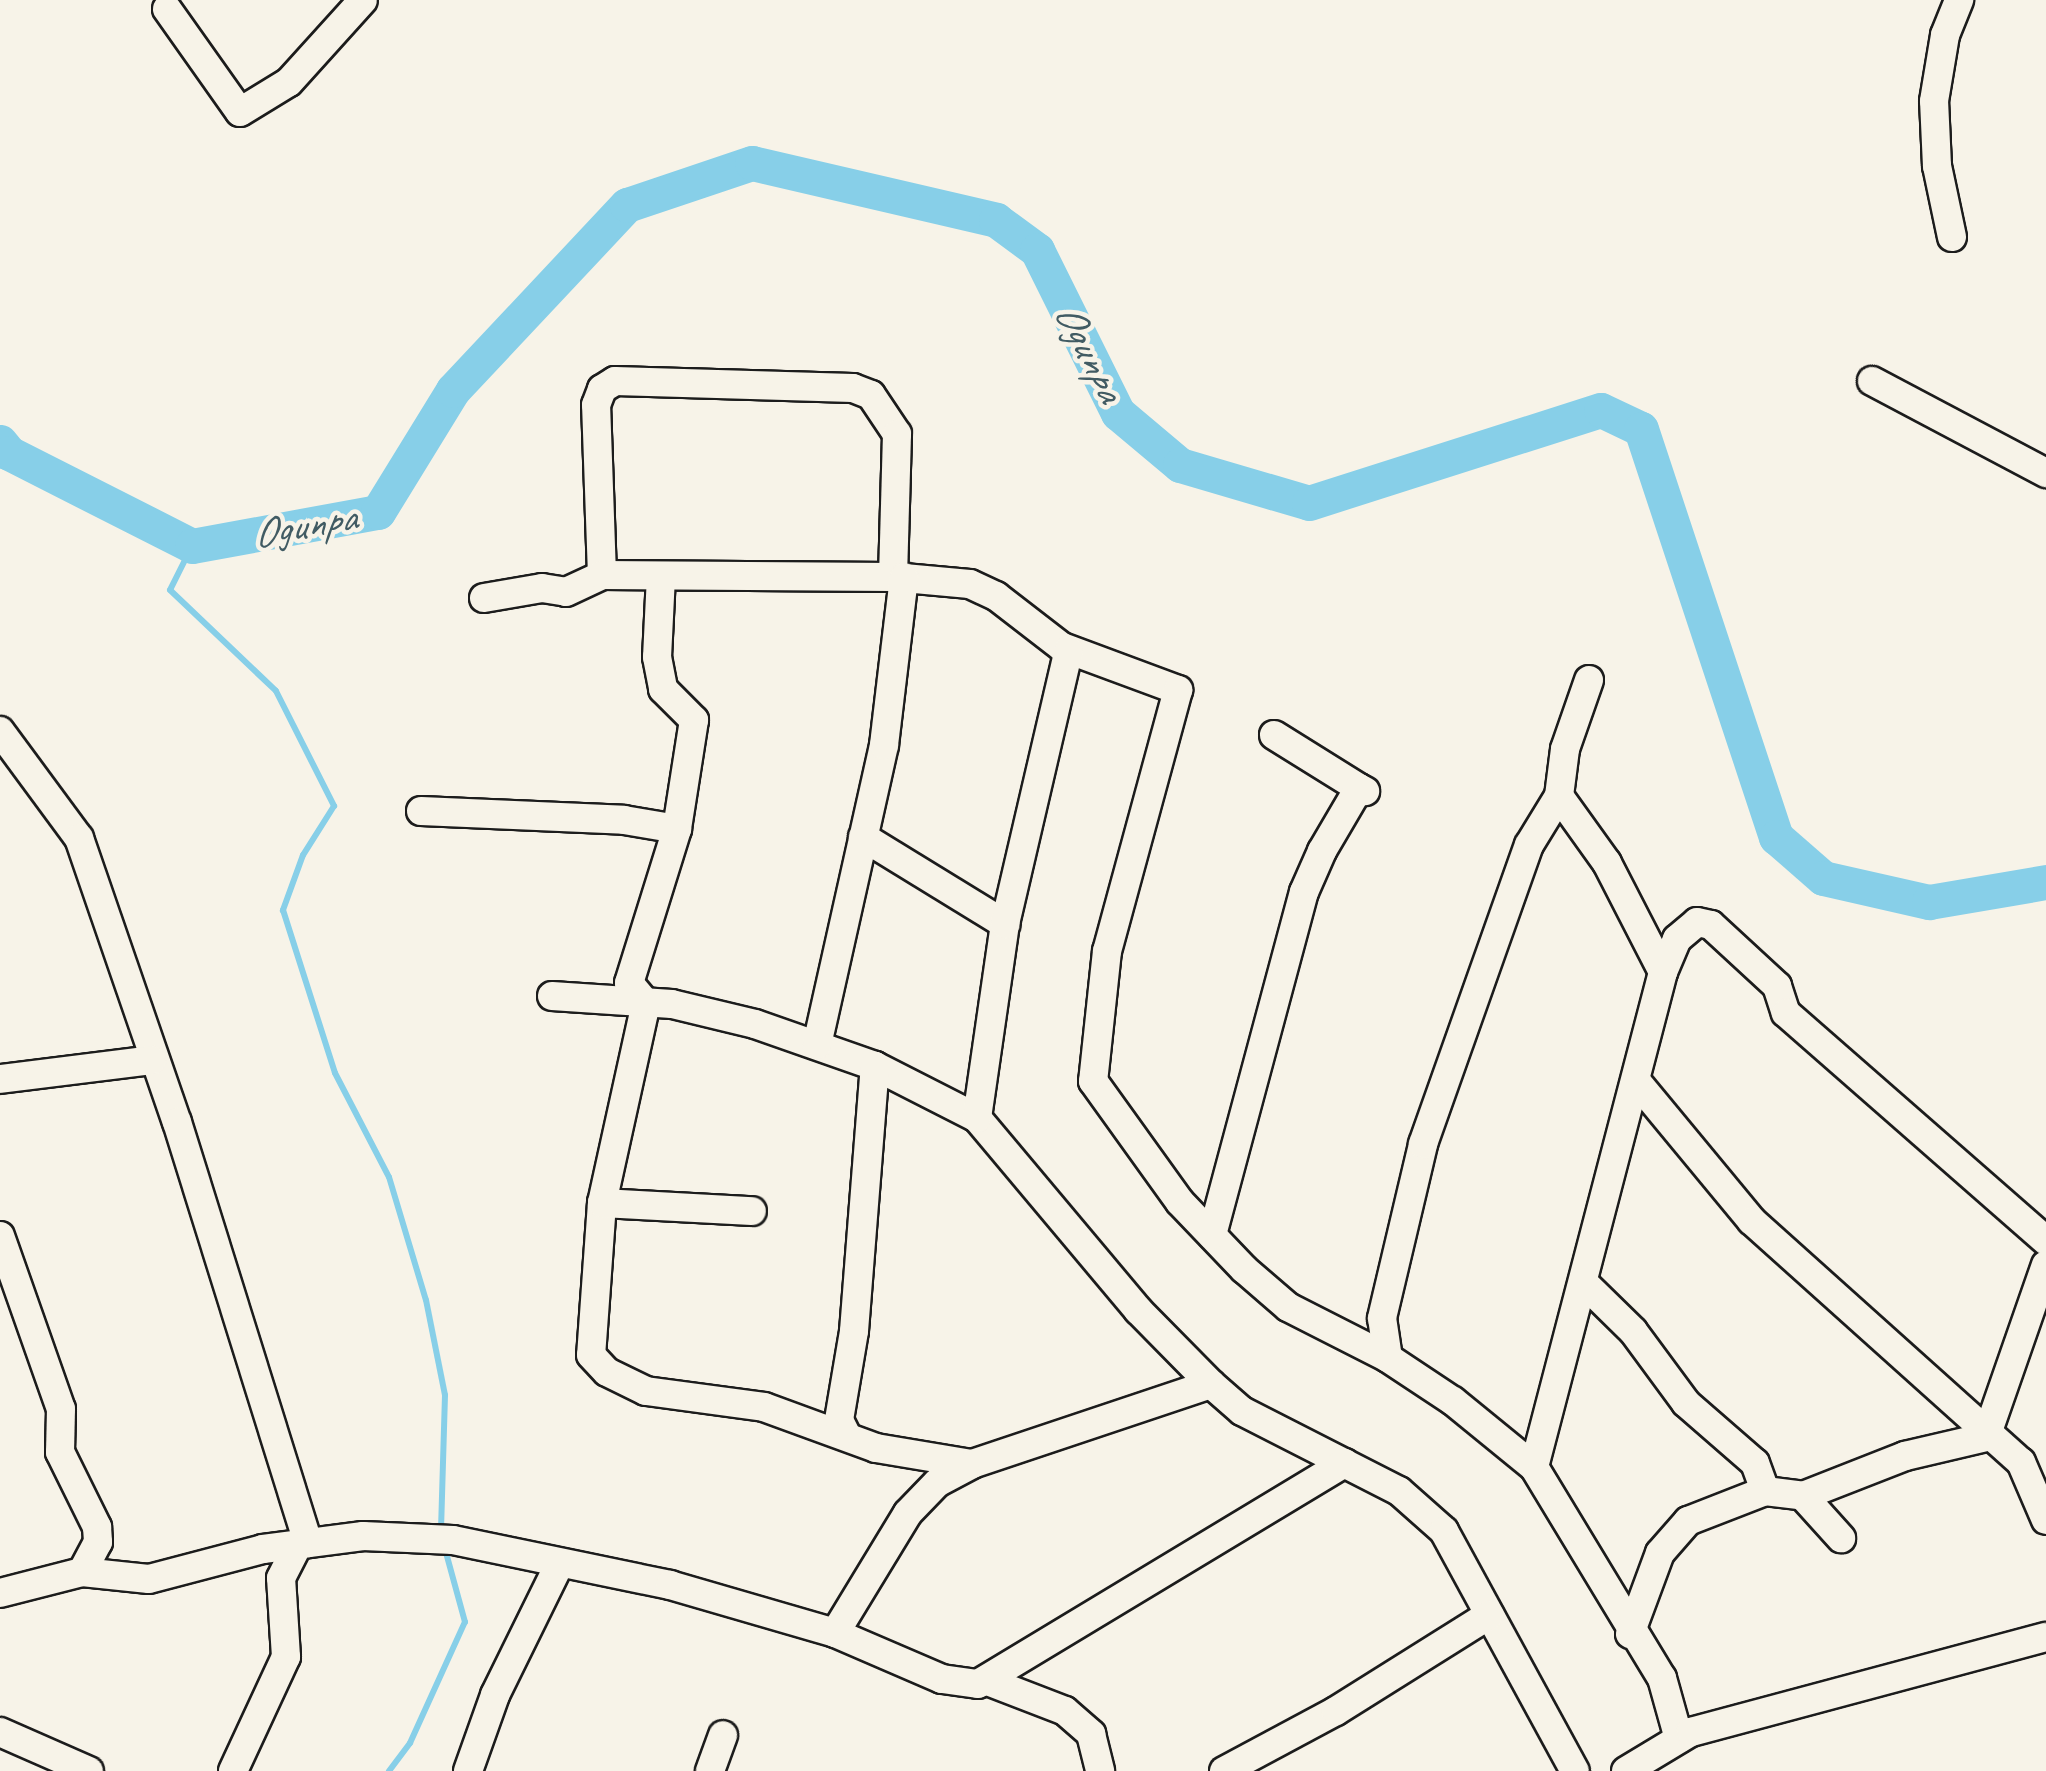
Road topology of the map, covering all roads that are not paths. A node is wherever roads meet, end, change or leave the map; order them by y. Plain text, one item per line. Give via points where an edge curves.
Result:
1 (364, 0) edge
2 (1959, 0) edge
3 (167, 9) dead end
4 (1952, 237) dead end
5 (1872, 381) dead end
6 (2046, 473) edge
7 (602, 575) junction
8 (661, 576) junction
9 (898, 577) junction
10 (484, 598) dead end
11 (1069, 650) junction
12 (1589, 680) dead end
13 (0, 732) edge
14 (1274, 735) dead end
15 (1559, 796) junction
16 (421, 811) dead end
17 (677, 829) junction
18 (863, 837) junction
19 (1005, 924) junction
20 (1663, 972) junction
21 (552, 996) dead end
22 (646, 1003) junction
23 (817, 1045) junction
24 (152, 1060) junction
25 (876, 1066) junction
26 (0, 1079) edge
27 (1638, 1082) junction
28 (977, 1118) junction
29 (602, 1202) junction
30 (752, 1211) dead end
31 (1212, 1235) junction
32 (0, 1236) edge
33 (2046, 1241) edge
34 (2046, 1266) edge
35 (1585, 1284) junction
36 (1388, 1358) junction
37 (1210, 1384) junction
38 (845, 1432) junction
39 (1986, 1437) junction
40 (1344, 1464) junction
41 (1534, 1468) junction
42 (934, 1471) junction
43 (1764, 1491) junction
44 (1803, 1496) junction
45 (2046, 1520) edge
46 (1841, 1538) dead end
47 (303, 1544) junction
48 (559, 1565) junction
49 (82, 1572) junction
50 (0, 1593) edge
51 (1490, 1615) junction
52 (835, 1633) junction
53 (1630, 1634) junction
54 (2046, 1637) edge
55 (990, 1682) junction
56 (0, 1732) edge
57 (723, 1735) dead end
58 (1679, 1738) junction
59 (89, 1771) edge
60 (233, 1771) edge
61 (468, 1771) edge
62 (710, 1771) edge
63 (1100, 1771) edge
64 (1224, 1771) edge
65 (1575, 1771) edge
66 (1626, 1771) edge

1 - 3 street via 289,82 240,112
2 - 4 street via 1945,35 1934,101 1937,166
5 - 6 street
7 - 8 street
7 - 9 street via 596,405 602,389 615,381 853,388 871,396 897,434
7 - 10 street via 566,592 542,588
8 - 9 street
8 - 17 street via 657,657 663,690 694,720
9 - 11 street via 984,590
9 - 18 street via 884,745
11 - 19 street
11 - 31 street via 1178,690 1107,951 1094,1082 1180,1202
12 - 15 street via 1565,749
13 - 24 street via 79,838
14 - 31 street via 1362,790 1304,892
15 - 20 street via 1607,863
15 - 36 street via 1529,845 1423,1144 1382,1318
16 - 17 street via 624,820
17 - 22 street via 629,983
18 - 19 street
18 - 23 street
19 - 28 street
20 - 27 street
20 - 33 street via 1678,939 1698,922 1711,925 1776,986 1786,1013
21 - 22 street
22 - 23 street via 755,1024
22 - 29 street
23 - 25 street
24 - 26 street
24 - 47 street
25 - 28 street
25 - 38 street via 840,1420
27 - 35 street via 1606,1176
27 - 39 street via 1752,1220
28 - 37 street via 1138,1310
29 - 30 street
29 - 38 street via 596,1365 646,1390 764,1407
31 - 36 street via 1288,1307
32 - 49 street via 61,1409 60,1452 97,1526 98,1542
34 - 39 street
35 - 41 street
35 - 43 street via 1633,1331 1686,1403 1755,1463
36 - 41 street
37 - 40 street via 1242,1411
37 - 42 street via 1132,1416
38 - 42 street
39 - 44 street via 1905,1456
39 - 45 street via 2021,1462
40 - 51 street via 1399,1491 1444,1531
40 - 55 street
41 - 53 street via 1615,1594
42 - 52 street
43 - 44 street
43 - 53 street via 1714,1508 1668,1537
44 - 46 street
47 - 48 street via 363,1536 444,1539
47 - 49 street via 148,1578
47 - 60 street via 281,1578 286,1657
48 - 52 street via 600,1567
48 - 61 street via 495,1695
49 - 50 street
51 - 64 street
51 - 65 street
52 - 55 street via 942,1679
53 - 58 street via 1662,1678
54 - 58 street
55 - 63 street via 1065,1711 1091,1734
56 - 59 street
57 - 62 street
58 - 66 street

